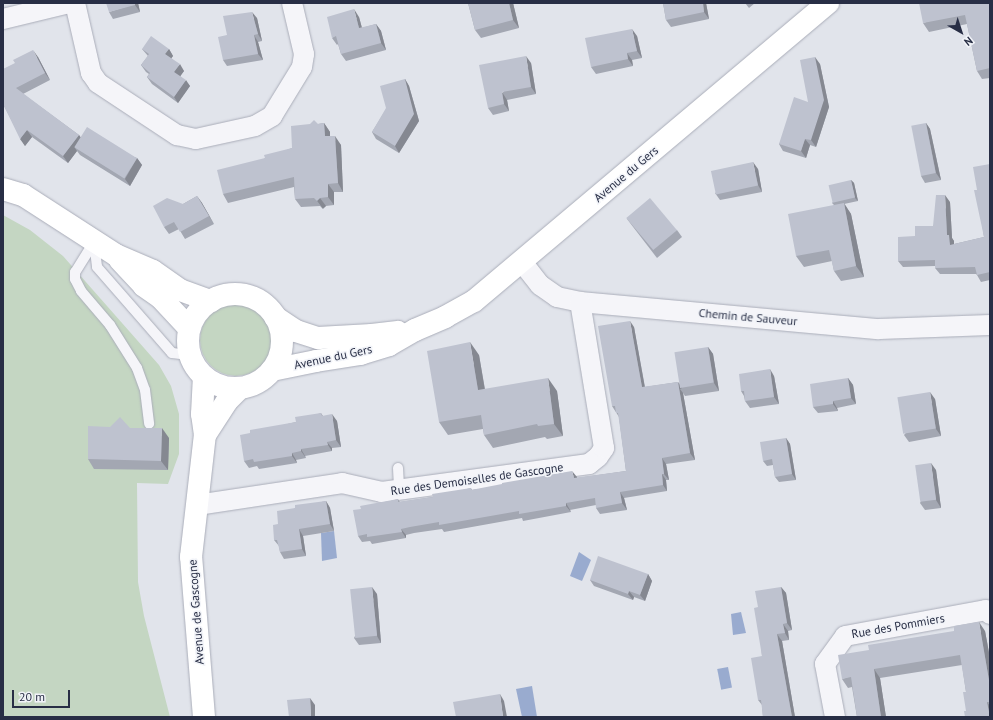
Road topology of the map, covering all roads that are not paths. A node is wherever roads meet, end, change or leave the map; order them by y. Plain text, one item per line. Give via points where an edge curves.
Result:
1 (69, 3) edge
2 (75, 3) edge
3 (292, 3) edge
4 (828, 3) edge
5 (3, 19) edge
6 (3, 189) edge
7 (94, 242) junction
8 (116, 255) junction
9 (522, 262) junction
10 (211, 301) junction
11 (580, 302) junction
12 (275, 317) junction
13 (990, 325) edge
14 (189, 328) junction
15 (415, 330) junction
16 (189, 355) junction
17 (272, 370) junction
18 (204, 377) junction
19 (240, 388) junction
20 (149, 424) dead end
21 (205, 435) junction
22 (398, 468) dead end
23 (399, 490) junction
24 (197, 505) junction
25 (990, 614) edge
26 (204, 717) edge
27 (834, 717) edge

1 - 5 street
2 - 3 street via 92,74 98,83 177,135 196,139 255,126 272,116 302,67 304,54
4 - 9 main road, Avenue du Gers
6 - 7 main road via 23,195
7 - 8 main road
7 - 16 lane via 96,268 172,352
7 - 20 lane via 75,272 75,279 137,368 145,390
8 - 10 main road via 153,271 180,290
8 - 14 main road via 144,286 161,298
9 - 11 street, Chemin de Sauveur via 540,285 557,297
9 - 15 main road, Avenue du Gers via 474,301
10 - 12 main road via 222,296 246,295 263,303
10 - 14 main road via 201,308
11 - 13 street, Chemin de Sauveur via 879,329
11 - 23 street, Rue des Demoiselles de Gascogne via 604,448 598,457 589,464
12 - 15 main road, Avenue du Gers via 296,331 318,338
12 - 17 main road via 281,330 282,344 279,358
14 - 16 main road
15 - 17 main road, Avenue du Gers via 389,344 360,354
16 - 18 main road
17 - 19 main road via 263,379
18 - 19 main road via 227,388
18 - 21 main road, Avenue de Gascogne via 202,414
19 - 21 main road, Avenue de Gascogne via 227,401
21 - 24 main road, Avenue de Gascogne
22 - 23 lane
23 - 24 street, Rue des Demoiselles de Gascogne via 382,492 342,483
24 - 26 main road, Avenue de Gascogne via 191,558
25 - 27 street, Rue des Pommiers via 986,610 845,636 825,664

